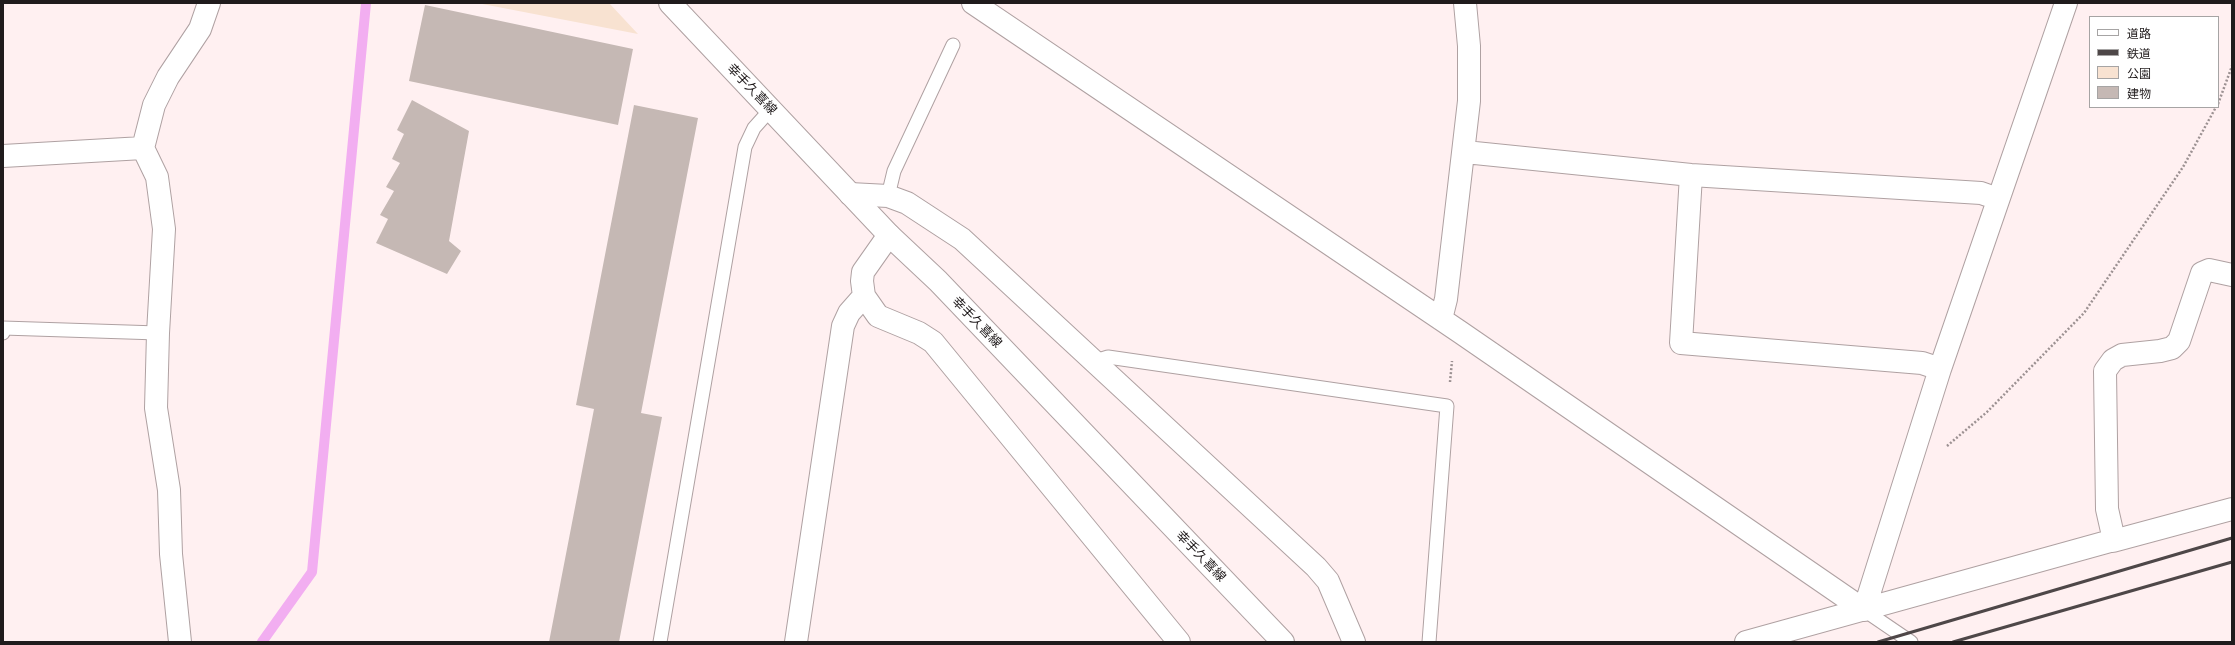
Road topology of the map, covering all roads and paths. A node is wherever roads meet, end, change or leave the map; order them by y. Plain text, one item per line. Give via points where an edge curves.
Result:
1 (209, 3) edge
2 (670, 3) edge
3 (973, 3) edge
4 (1465, 3) edge
5 (2066, 3) edge
6 (953, 45) dead end
7 (2232, 66) edge
8 (2219, 101) edge
9 (2215, 108) edge
10 (771, 109) junction
11 (143, 148) junction
12 (1465, 152) junction
13 (3, 156) edge
14 (1691, 175) junction
15 (850, 194) junction
16 (888, 196) junction
17 (1998, 199) junction
18 (889, 235) junction
19 (2232, 275) edge
20 (864, 296) junction
21 (1441, 319) junction
22 (1460, 332) junction
23 (3, 333) edge
24 (158, 333) junction
25 (1092, 362) junction
26 (1940, 369) junction
27 (1447, 406) junction
28 (1913, 454) junction
29 (2232, 509) edge
30 (2114, 540) junction
31 (1864, 610) junction
32 (180, 642) edge
33 (660, 642) edge
34 (796, 642) edge
35 (1178, 642) edge
36 (1283, 642) edge
37 (1354, 642) edge
38 (1429, 642) edge
39 (1746, 642) edge
40 (1911, 642) edge

1 - 11 street via 200,29 168,77 154,104
2 - 10 street, 幸手久喜線
3 - 21 street
4 - 12 street via 1469,46 1469,101
5 - 17 street
6 - 16 lane via 894,171
7 - 8 path
9 - 28 path via 2183,167 2084,314 1987,412 1946,447 1931,454
10 - 15 street, 幸手久喜線
10 - 33 lane via 754,128 744,147
11 - 13 street
11 - 24 street via 157,177 164,229
12 - 14 street
12 - 21 street via 1446,299
14 - 17 street via 1981,193
14 - 26 street via 1681,343 1922,363
15 - 16 street
15 - 18 street, 幸手久喜線
16 - 25 street via 907,203 962,239
17 - 26 street
18 - 20 street via 863,272
18 - 36 street, 幸手久喜線 via 938,281
19 - 30 street via 2209,270 2202,273 2178,342 2172,348 2122,355 2114,360 2106,371 2106,509
20 - 34 street via 848,313 843,326
20 - 35 street via 878,316 919,333 933,342
21 - 22 street
22 - 27 path via 1454,349
22 - 31 street
23 - 24 lane via 3,328
24 - 32 street via 156,408 169,490
25 - 27 lane via 1108,357
25 - 37 street via 1316,567 1328,581
26 - 28 street
27 - 38 lane
28 - 31 street
29 - 30 street
30 - 31 street
31 - 39 street
31 - 40 lane

